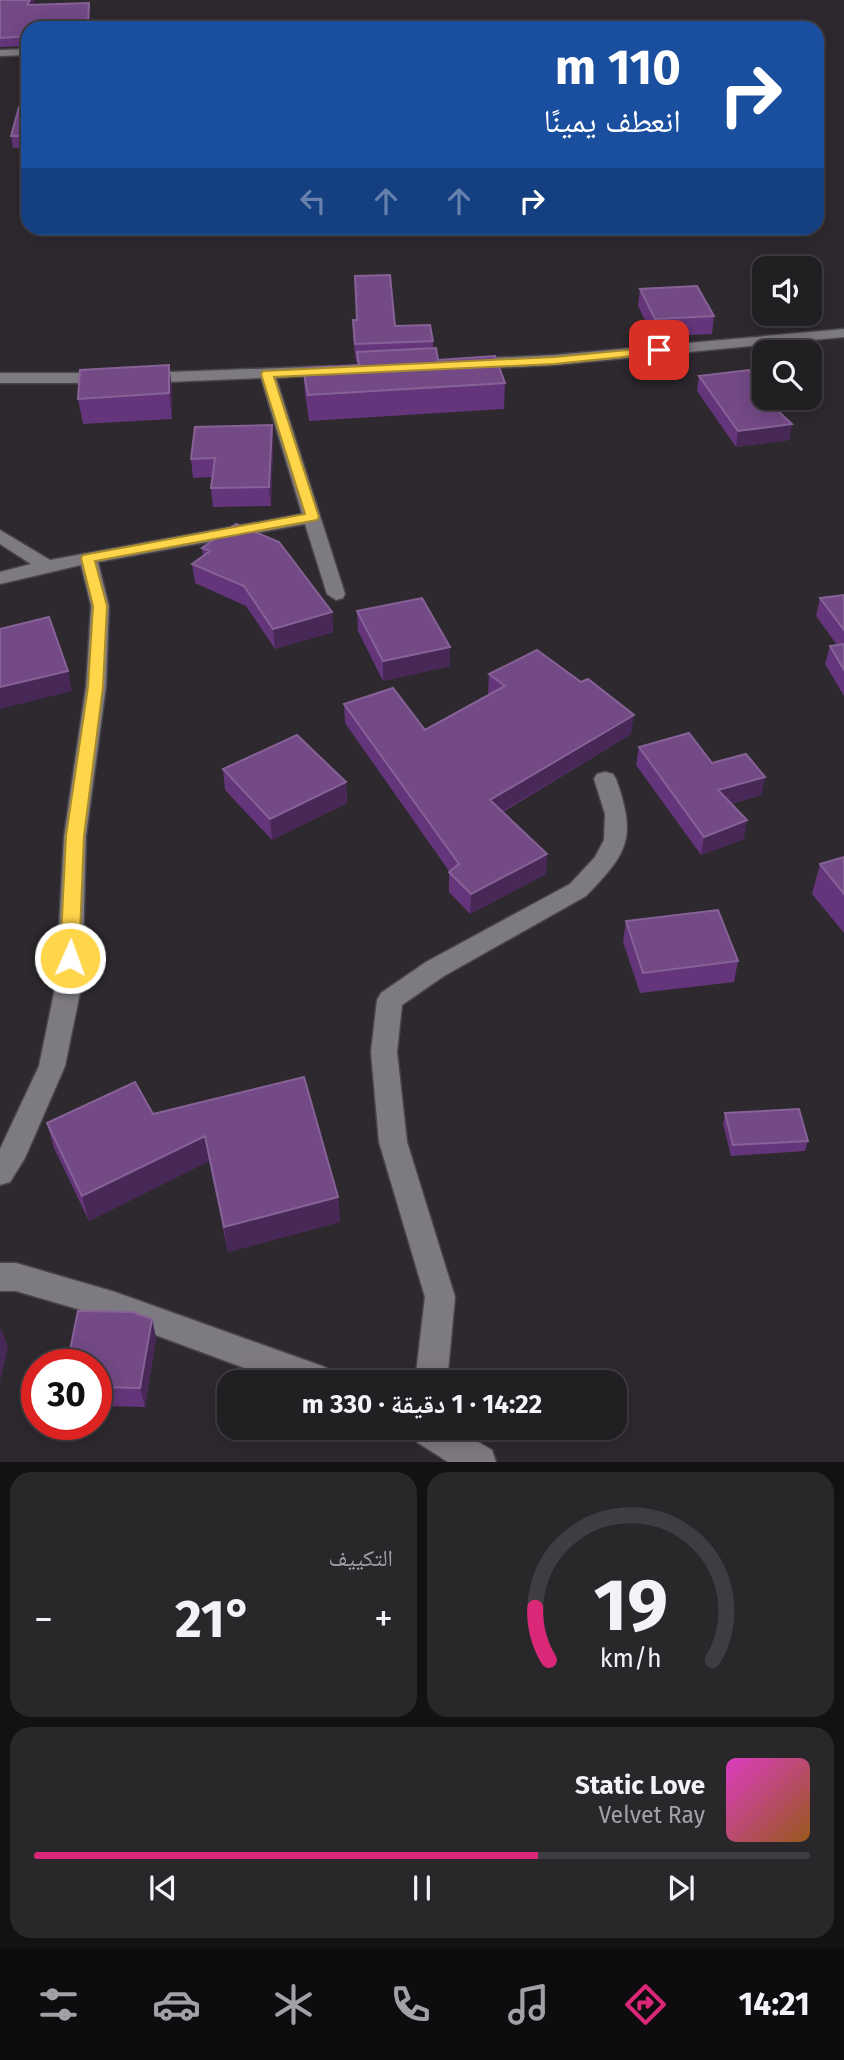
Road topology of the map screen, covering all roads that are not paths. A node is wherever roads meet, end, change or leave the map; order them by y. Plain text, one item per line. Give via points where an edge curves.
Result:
1 (21, 52) edge
2 (0, 53) edge
3 (844, 333) edge
4 (458, 365) edge
5 (349, 370) edge
6 (267, 374) junction
7 (0, 378) edge
8 (312, 517) junction
9 (0, 535) edge
10 (88, 558) junction
11 (47, 566) junction
12 (0, 578) edge
13 (337, 594) dead end
14 (605, 779) dead end
15 (0, 1173) edge
16 (0, 1277) edge
17 (289, 1370) edge
18 (432, 1370) edge
19 (445, 1440) edge
20 (480, 1461) edge

1 - 2 street
3 - 4 street
5 - 6 street
6 - 7 street
6 - 8 street
8 - 10 street
8 - 13 street
9 - 11 street
10 - 11 street
10 - 15 street via 100,606 96,687 75,836 69,983 52,1066
11 - 12 street
14 - 18 street via 618,811 616,845 596,872 578,890 435,969 390,1000 384,1052 393,1142 440,1297
16 - 17 street via 16,1277 115,1306
19 - 20 street

